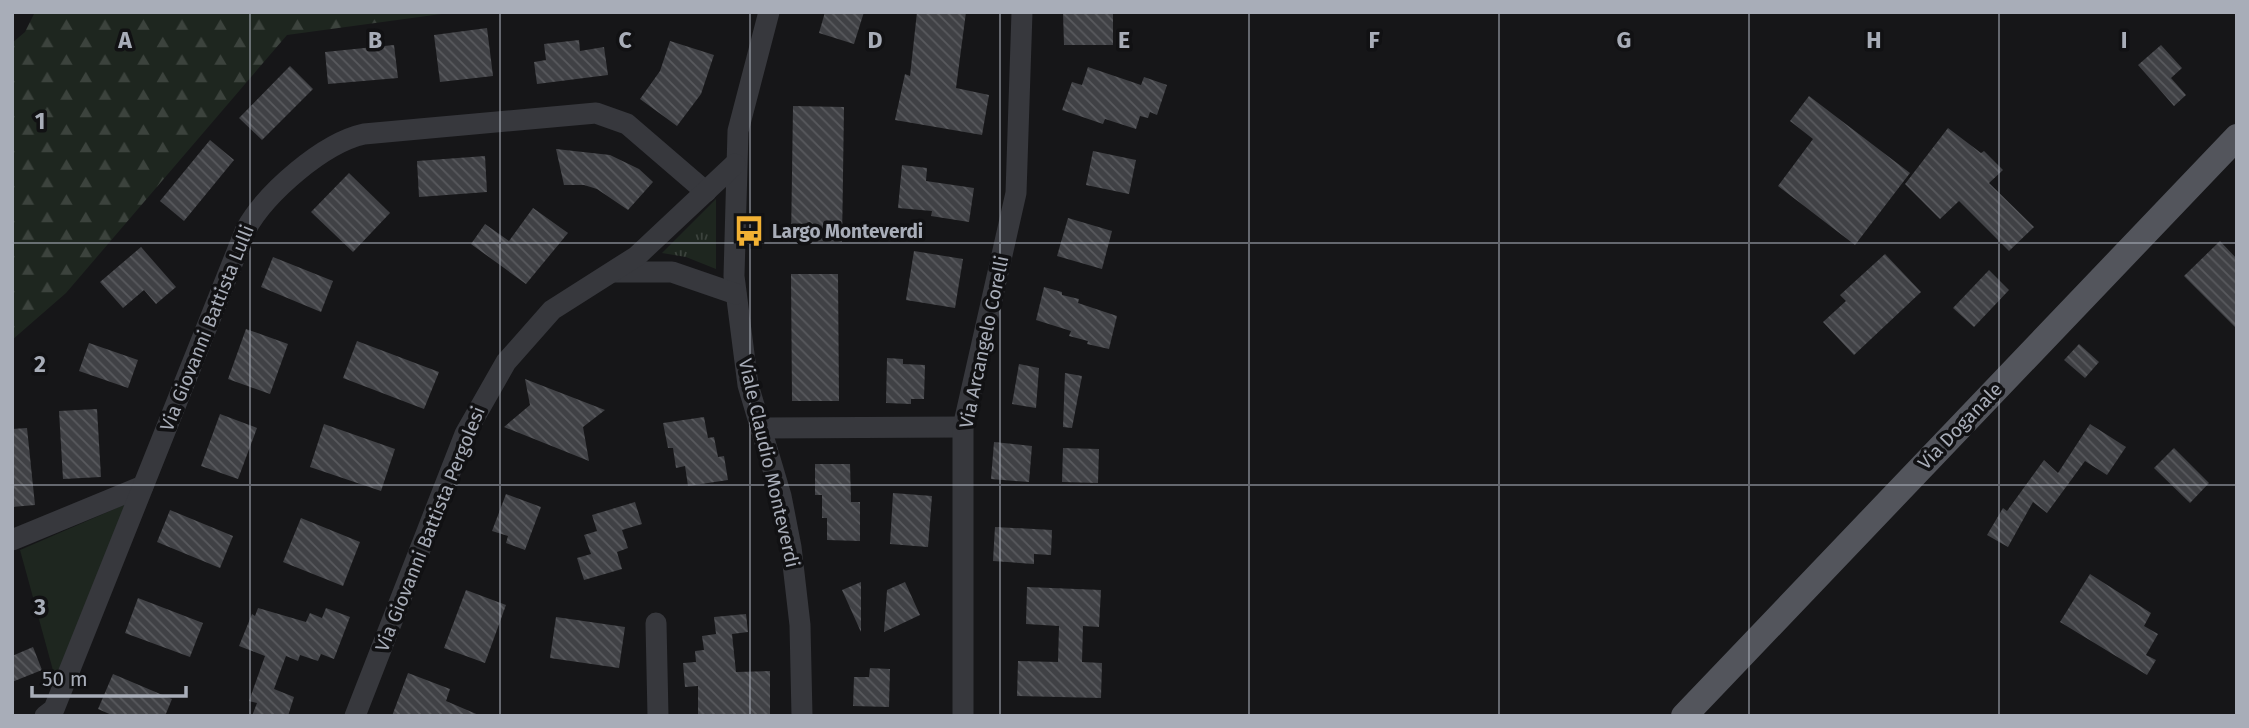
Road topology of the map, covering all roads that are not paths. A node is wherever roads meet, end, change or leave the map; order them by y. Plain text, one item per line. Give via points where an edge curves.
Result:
1 (769, 12) edge
2 (1023, 12) edge
3 (2237, 137) edge
4 (735, 164) junction
5 (706, 191) junction
6 (615, 272) junction
7 (736, 294) junction
8 (963, 427) junction
9 (761, 428) junction
10 (143, 486) junction
11 (12, 540) edge
12 (656, 623) dead end
13 (53, 714) edge
14 (355, 716) edge
15 (658, 716) edge
16 (802, 716) edge
17 (963, 716) edge
18 (1684, 716) edge

1 - 4 street, Viale Claudio Monteverdi via 742,108
2 - 8 street, Via Arcangelo Corelli via 1016,194
3 - 18 main road, Via Doganale
4 - 5 street, Via Giovanni Battista Pergolesi
4 - 7 street, Viale Claudio Monteverdi
5 - 6 street, Via Giovanni Battista Pergolesi
5 - 10 street, Via Giovanni Battista Lulli via 627,124 603,114 373,133 341,142 278,190 246,229
6 - 7 street via 672,272
6 - 14 street, Via Giovanni Battista Pergolesi via 575,294 542,320 516,349 482,402 460,447
7 - 9 street, Viale Claudio Monteverdi via 747,377
8 - 9 street
8 - 17 street, Via Arcangelo Corelli
9 - 16 street, Viale Claudio Monteverdi via 781,496 795,571
10 - 11 street
10 - 13 street, Via Giovanni Battista Lulli
12 - 15 street

